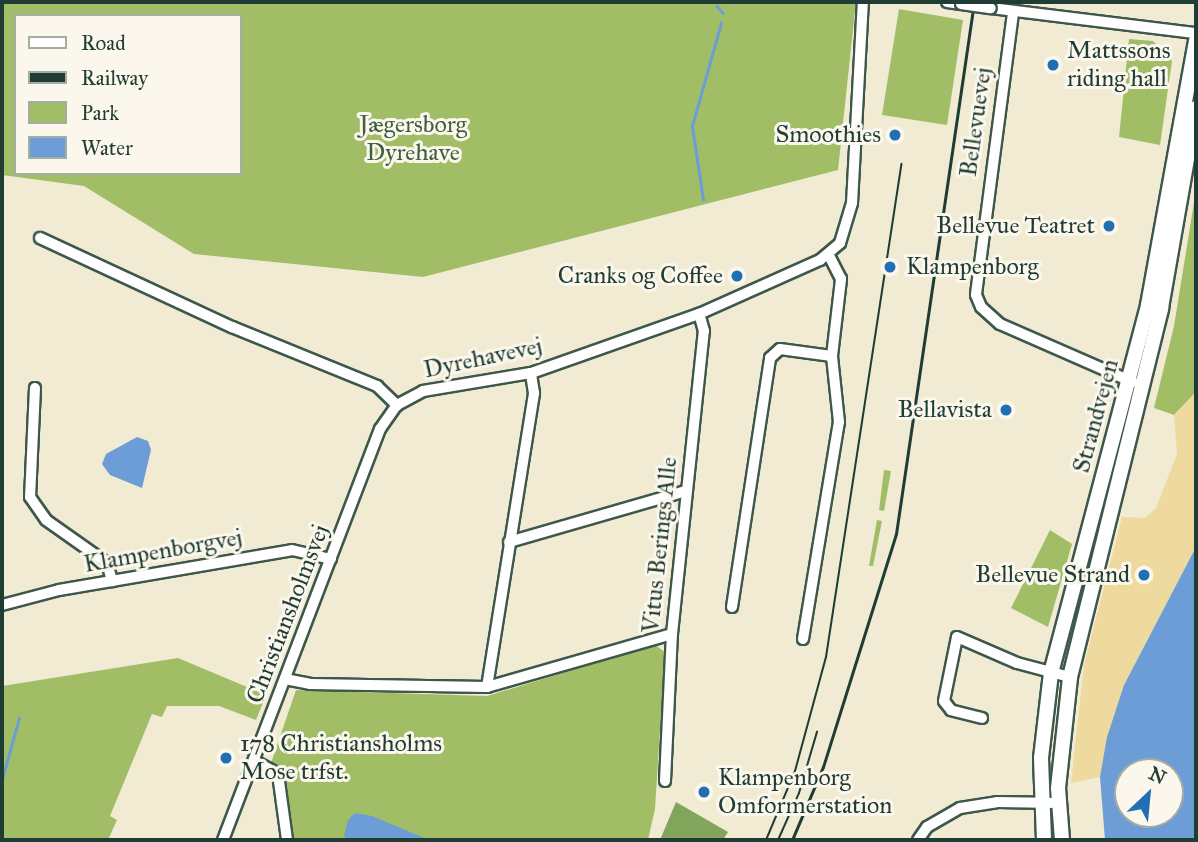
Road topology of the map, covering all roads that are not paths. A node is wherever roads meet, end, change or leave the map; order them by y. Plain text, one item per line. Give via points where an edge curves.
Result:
1 (863, 2) edge
2 (947, 2) edge
3 (1013, 13) junction
4 (1196, 33) edge
5 (1196, 40) edge
6 (1196, 108) edge
7 (40, 238) dead end
8 (828, 255) junction
9 (699, 314) junction
10 (832, 356) junction
11 (531, 373) junction
12 (1136, 383) junction
13 (35, 388) dead end
14 (397, 405) junction
15 (685, 491) junction
16 (509, 542) junction
17 (331, 559) junction
18 (112, 581) junction
19 (2, 605) edge
20 (732, 607) dead end
21 (672, 634) junction
22 (803, 639) dead end
23 (1051, 673) junction
24 (1070, 677) junction
25 (285, 679) junction
26 (486, 687) junction
27 (982, 718) dead end
28 (255, 761) junction
29 (665, 781) dead end
30 (1042, 803) junction
31 (1058, 803) junction
32 (223, 840) edge
33 (287, 840) edge
34 (918, 840) edge
35 (1044, 840) edge
36 (1062, 840) edge

1 - 8 street via 851,216 845,234
2 - 3 street, bridge
3 - 4 street
3 - 12 street, Bellevuevej via 976,295 981,307 1000,324
5 - 12 main road, Strandvejen
6 - 12 main road, Strandvejen via 1161,308
7 - 14 street, Dyrehavevej via 232,327 377,386
8 - 9 street, Dyrehavevej
8 - 10 street via 841,279
9 - 11 street, Dyrehavevej
9 - 15 street, Vitus Berings Alle via 704,331
10 - 20 street via 780,349 770,358
10 - 22 street via 839,422
11 - 14 street, Dyrehavevej via 422,391
11 - 16 street via 534,393
12 - 23 main road, Strandvejen
12 - 24 main road, Strandvejen
13 - 18 street via 30,497 46,520 107,563
14 - 17 street, Christiansholmsvej via 380,429
15 - 16 street
15 - 21 street, Vitus Berings Alle
16 - 26 street
17 - 18 street, Klampenborgvej via 292,550
17 - 25 street, Christiansholmsvej
18 - 19 street, Klampenborgvej
21 - 26 street
21 - 29 street, Vitus Berings Alle
23 - 24 street
23 - 27 street via 957,638 944,702 951,710
23 - 30 main road, Strandvejen via 1041,758
24 - 31 main road, Strandvejen
25 - 26 street via 310,684
25 - 28 street, Christiansholmsvej
28 - 32 street, Christiansholmsvej
28 - 33 street via 278,774
30 - 31 street
30 - 34 street via 960,807 927,827
30 - 35 main road, Strandvejen
31 - 36 main road, Strandvejen

